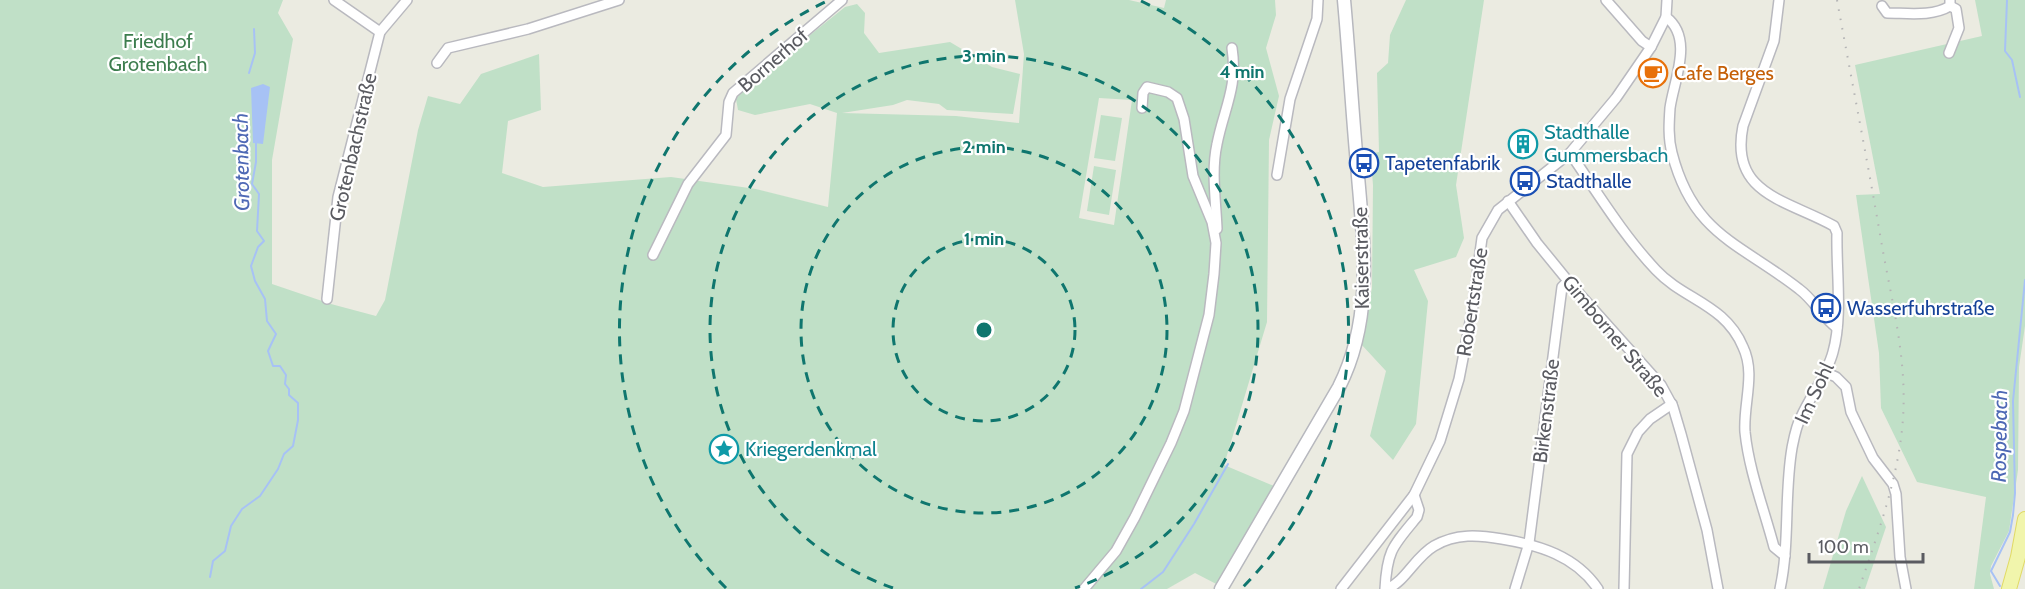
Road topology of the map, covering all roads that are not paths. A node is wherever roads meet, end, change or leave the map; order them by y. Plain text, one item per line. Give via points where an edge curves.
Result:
1 (334, 0) edge
2 (407, 0) edge
3 (619, 0) edge
4 (842, 0) edge
5 (1318, 0) edge
6 (1344, 0) edge
7 (1606, 0) edge
8 (1667, 0) edge
9 (1779, 0) edge
10 (1950, 3) edge
11 (1882, 6) dead end
12 (1666, 17) junction
13 (380, 32) junction
14 (1651, 47) junction
15 (1232, 48) dead end
16 (1949, 53) dead end
17 (437, 63) dead end
18 (1142, 108) dead end
19 (1570, 153) junction
20 (1277, 175) dead end
21 (1508, 201) junction
22 (1216, 243) junction
23 (653, 255) dead end
24 (1568, 281) junction
25 (327, 299) dead end
26 (1837, 328) junction
27 (1825, 372) junction
28 (1672, 404) junction
29 (1414, 495) junction
30 (2025, 519) edge
31 (1529, 543) junction
32 (1785, 556) junction
33 (1084, 589) edge
34 (1221, 589) edge
35 (1341, 589) edge
36 (1386, 589) edge
37 (1515, 589) edge
38 (1598, 589) edge
39 (1624, 589) edge
40 (1718, 589) edge
41 (1780, 589) edge
42 (1906, 589) edge
43 (2009, 589) edge

1 - 13 street
2 - 13 street, Grotenbachstraße
3 - 17 street via 528,29 448,48
4 - 23 street, Bornerhof via 733,93 726,135 688,184
5 - 20 street via 1317,20 1290,99
6 - 34 street, Kaiserstraße via 1364,277 1364,306 1357,341 1340,387
7 - 14 street
8 - 12 street
9 - 26 street, Im Sohl via 1774,41 1740,138 1741,158 1759,188 1774,199 1834,226
10 - 11 street via 1928,13 1887,13
10 - 16 street via 1956,9 1959,28
12 - 14 street, Robertstraße
12 - 26 street via 1673,23 1680,43 1669,134 1685,191 1719,235 1800,290
13 - 25 street, Grotenbachstraße via 338,197
14 - 19 street, Robertstraße via 1616,98
15 - 22 street via 1235,68 1216,145
18 - 22 street via 1147,87 1177,98 1193,176 1212,222
19 - 21 street, Robertstraße
19 - 32 street via 1657,272 1718,312 1744,347 1748,363 1748,453 1774,547
21 - 24 street, Gimborner Straße
21 - 29 street, Robertstraße via 1498,210 1482,238 1459,379 1440,441
22 - 33 street via 1209,315 1184,411 1116,551
24 - 28 street, Gimborner Straße via 1661,385
24 - 31 street, Birkenstraße via 1562,287
26 - 27 street, Im Sohl
27 - 32 street, Im Sohl via 1800,419 1792,447
27 - 42 street via 1846,387 1851,412 1873,459 1893,484
28 - 39 street via 1638,432 1627,454
28 - 40 street, Gimborner Straße via 1707,530
29 - 35 street, Robertstraße
29 - 36 street via 1417,517 1391,552 1386,564
30 - 43 main road
31 - 36 street via 1480,535 1456,537 1434,546 1396,585
31 - 37 street, Birkenstraße
31 - 38 street via 1564,558
32 - 41 street, Im Sohl

